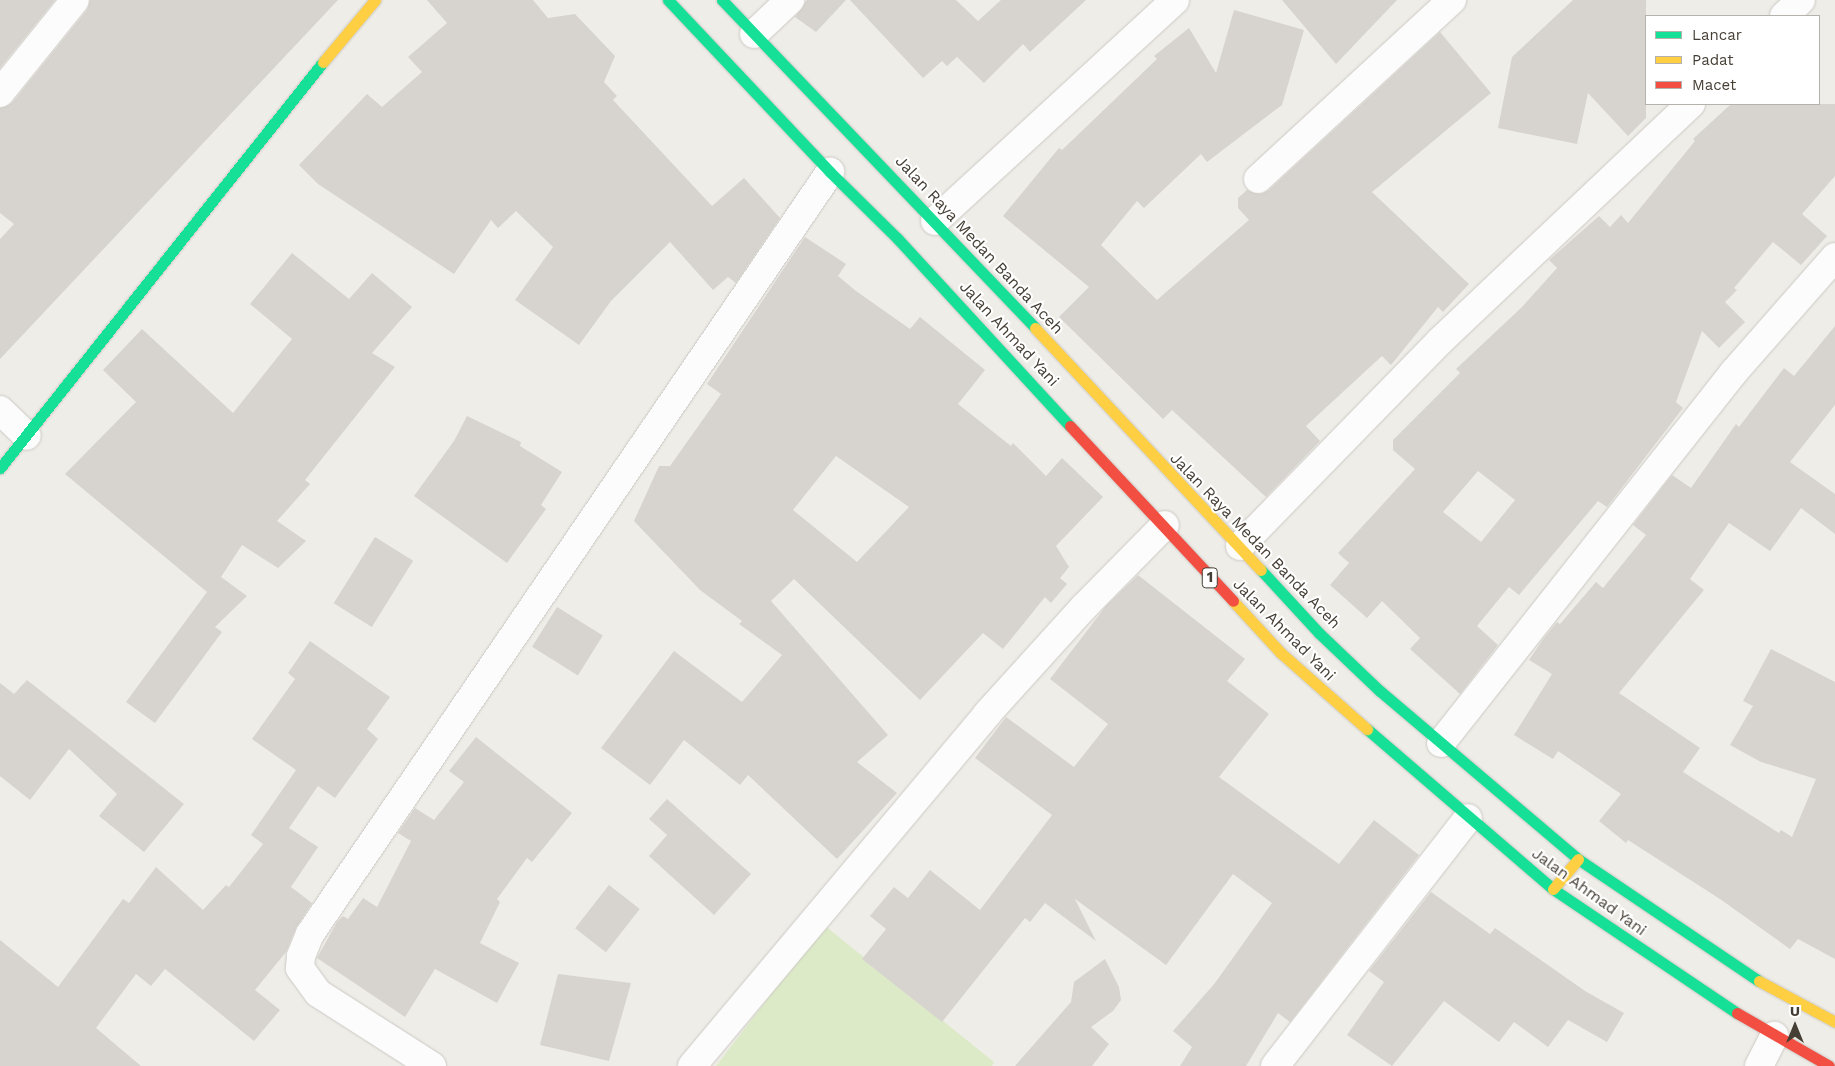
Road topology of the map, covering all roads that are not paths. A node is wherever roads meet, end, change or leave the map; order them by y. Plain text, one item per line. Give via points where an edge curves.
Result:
1 (75, 0) edge
2 (375, 0) edge
3 (668, 0) edge
4 (722, 0) edge
5 (790, 0) edge
6 (1175, 0) edge
7 (1452, 0) edge
8 (1801, 0) edge
9 (1785, 15) edge
10 (754, 34) junction
11 (0, 93) edge
12 (1690, 105) edge
13 (830, 172) junction
14 (1258, 178) dead end
15 (935, 220) junction
16 (1835, 257) edge
17 (0, 410) edge
18 (27, 436) junction
19 (0, 468) edge
20 (1165, 525) junction
21 (1240, 546) junction
22 (1441, 743) junction
23 (1468, 818) junction
24 (1578, 859) junction
25 (1553, 889) junction
26 (1835, 1022) edge
27 (1774, 1036) junction
28 (432, 1066) edge
29 (692, 1066) edge
30 (1275, 1066) edge
31 (1759, 1066) edge
32 (1830, 1066) edge

1 - 11 street
2 - 18 main road via 241,162
3 - 13 main road, Jalan Ahmad Yani / 1
4 - 10 main road, Jalan Raya Medan Banda Aceh
5 - 10 street
6 - 15 street
7 - 14 street
8 - 9 street
10 - 15 main road, Jalan Raya Medan Banda Aceh
12 - 21 street via 1426,355
13 - 20 main road, Jalan Ahmad Yani / 1 via 897,238
13 - 28 street via 316,926 300,956 300,968 318,993
15 - 21 main road, Jalan Raya Medan Banda Aceh via 1187,494
16 - 22 street via 1734,372
17 - 18 street
18 - 19 main road
20 - 23 main road, Jalan Ahmad Yani / 1 via 1281,653
20 - 29 street via 1084,607 987,714
21 - 22 main road, Jalan Raya Medan Banda Aceh via 1319,633
22 - 24 main road, Jalan Raya Medan Banda Aceh
23 - 25 main road, Jalan Ahmad Yani / 1
23 - 30 street
24 - 25 main road
24 - 26 main road, Jalan Raya Medan Banda Aceh via 1675,927 1783,996
25 - 27 main road, Jalan Ahmad Yani / 1 via 1665,967
27 - 31 street
27 - 32 main road, Jalan Ahmad Yani / 1

